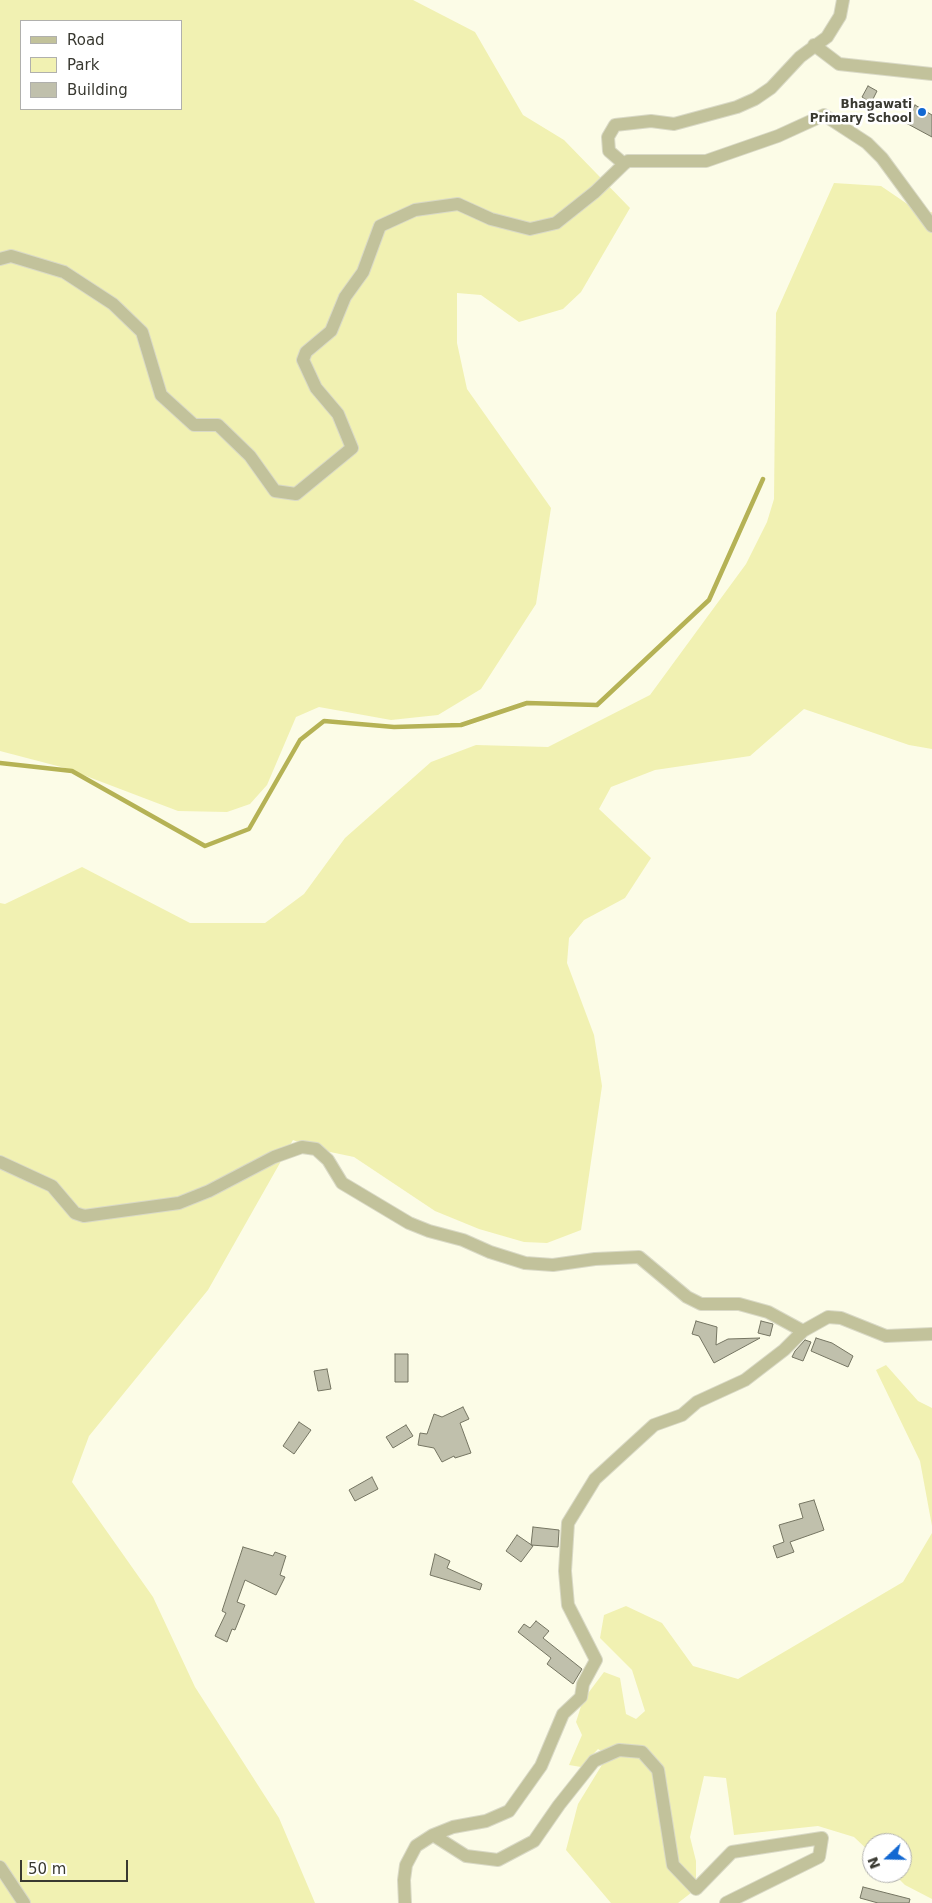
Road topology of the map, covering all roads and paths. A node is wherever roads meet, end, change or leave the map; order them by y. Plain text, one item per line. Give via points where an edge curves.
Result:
1 (844, 0) edge
2 (814, 45) junction
3 (932, 74) edge
4 (624, 164) junction
5 (932, 226) edge
6 (0, 259) edge
7 (0, 1162) edge
8 (803, 1331) junction
9 (932, 1334) edge
10 (433, 1835) junction
11 (0, 1867) edge
12 (24, 1903) edge
13 (405, 1903) edge
14 (726, 1903) edge

1 - 2 street via 840,16 827,36
2 - 3 street via 839,64
2 - 4 street via 771,88 737,107 674,124 650,121 615,125 608,137 608,151
4 - 5 street via 628,161 706,161 778,136 824,115 867,143 882,158
4 - 6 street via 556,223 530,229 491,219 458,204 415,210 380,226 363,272 345,297 331,330 306,352 302,360 316,388 338,414 352,448 296,494 275,491 250,456 218,425 194,425 161,395 142,332 113,304 64,272 11,256
7 - 8 street via 52,1186 75,1213 84,1216 179,1203 274,1157 302,1148 316,1149 328,1160 342,1183 422,1228 525,1263 554,1265 639,1257 687,1297 701,1304 739,1304 768,1312
8 - 9 street via 828,1317 841,1318 886,1336
8 - 10 street via 746,1380 697,1402 682,1415 654,1425 595,1479 568,1523 565,1571 568,1605 596,1660 583,1684 581,1697 563,1714 541,1766 509,1811 486,1821 453,1827
10 - 13 street via 416,1846 406,1865
10 - 14 street via 466,1856 498,1860 534,1841 594,1761 619,1750 642,1752 658,1770 673,1865 696,1889 732,1852 822,1838 819,1857
11 - 12 street

